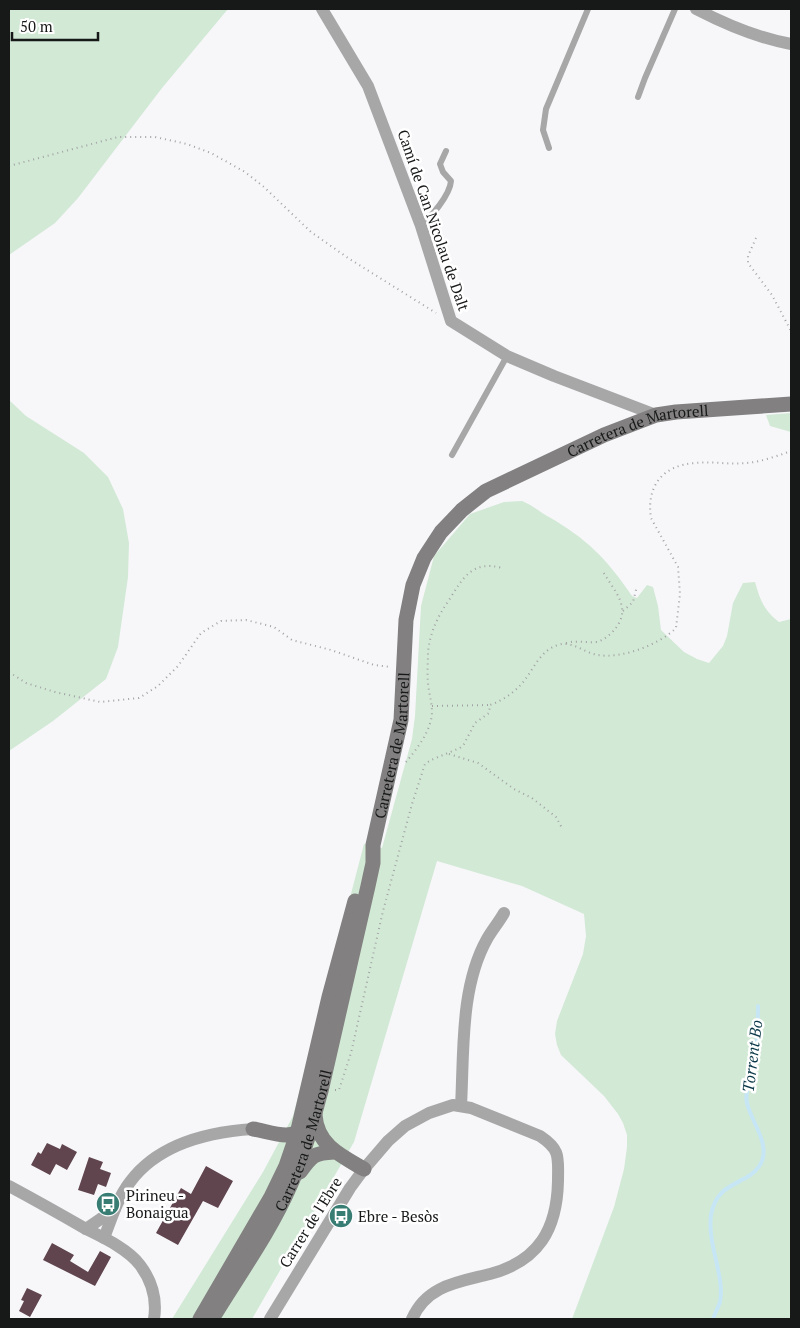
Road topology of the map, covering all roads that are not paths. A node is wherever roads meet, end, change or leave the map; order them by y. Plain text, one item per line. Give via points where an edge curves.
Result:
1 (322, 9) edge
2 (588, 9) edge
3 (675, 9) edge
4 (696, 9) edge
5 (791, 44) edge
6 (638, 97) dead end
7 (549, 148) dead end
8 (446, 150) dead end
9 (421, 226) junction
10 (507, 356) junction
11 (791, 404) edge
12 (656, 415) junction
13 (452, 455) dead end
14 (373, 845) junction
15 (504, 913) dead end
16 (321, 1091) junction
17 (461, 1106) junction
18 (309, 1111) junction
19 (253, 1129) joint
20 (280, 1129) junction
21 (297, 1134) junction
22 (334, 1152) junction
23 (288, 1161) junction
24 (364, 1169) junction
25 (292, 1182) junction
26 (9, 1186) edge
27 (115, 1210) junction
28 (86, 1229) junction
29 (104, 1238) junction
30 (118, 1247) junction
31 (154, 1319) edge
32 (200, 1319) edge
33 (212, 1319) edge
34 (270, 1319) edge
35 (412, 1319) edge

1 - 9 street, Camí de Can Nicolau de Dalt via 368,86
2 - 7 lane via 546,109 543,130
3 - 6 lane
4 - 5 street via 760,38
8 - 9 lane via 440,168 451,181 450,188
9 - 10 street, Camí de Can Nicolau de Dalt via 451,322
10 - 12 street, Camí de Can Nicolau de Dalt
10 - 13 lane
11 - 12 main road, Carretera de Martorell
12 - 14 main road, Carretera de Martorell via 604,435 473,500 431,545 413,585 406,620 401,720
14 - 16 main road, Carretera de Martorell via 373,863
14 - 18 main road via 329,996
15 - 17 street via 487,939 468,998
16 - 18 main road, Carretera de Martorell
16 - 21 main road via 312,1103 305,1126
17 - 24 street, Carrer de l'Ebre via 447,1106 405,1126
17 - 35 street via 540,1136 554,1147 558,1161 556,1206 544,1240 532,1253 514,1265 456,1281 436,1291 424,1301
18 - 20 main road
18 - 21 main road
18 - 22 main road
18 - 25 main road, Carretera de Martorell via 303,1152
19 - 20 main road via 268,1125
19 - 27 street via 214,1133 157,1157 129,1183
20 - 21 main road
20 - 23 main road
21 - 23 main road
21 - 25 main road via 300,1138 299,1156
22 - 24 main road
22 - 25 main road via 320,1152 311,1157
23 - 32 main road via 272,1197
24 - 34 street, Carrer de l'Ebre
25 - 33 main road, Carretera de Martorell
26 - 28 street
27 - 28 street
27 - 29 street
27 - 30 street
28 - 29 street
29 - 30 street
30 - 31 street via 141,1265 154,1291

